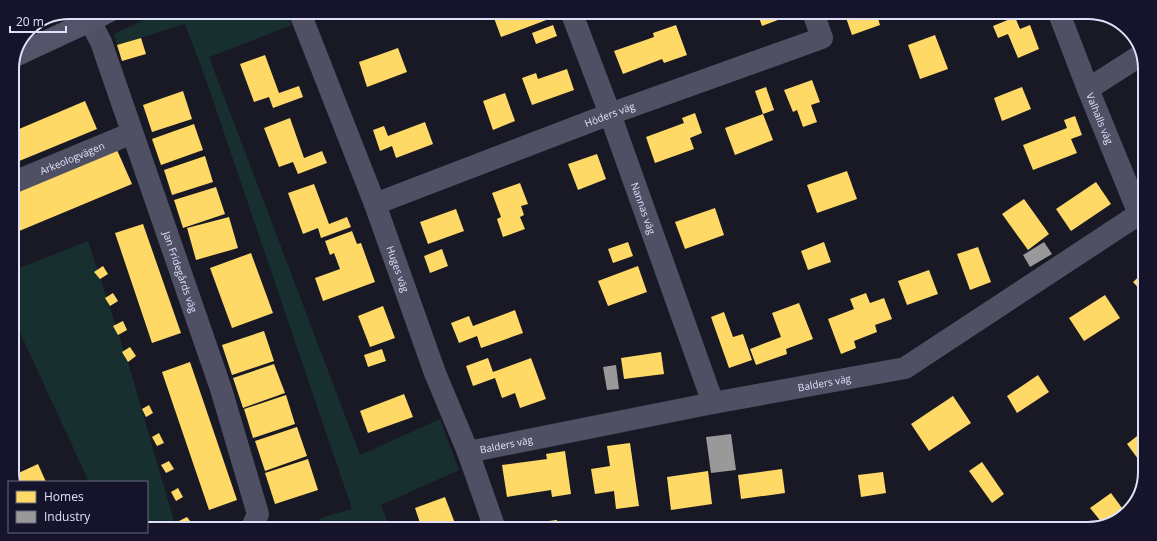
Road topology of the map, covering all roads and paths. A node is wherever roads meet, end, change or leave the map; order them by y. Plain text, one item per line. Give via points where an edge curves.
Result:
1 (87, 19) edge
2 (96, 19) edge
3 (302, 19) edge
4 (574, 19) edge
5 (815, 19) edge
6 (1061, 19) edge
7 (22, 52) edge
8 (1137, 58) edge
9 (1088, 89) junction
10 (610, 114) junction
11 (132, 133) junction
12 (19, 180) edge
13 (375, 204) junction
14 (1138, 210) edge
15 (1138, 219) edge
16 (713, 403) junction
17 (468, 452) junction
18 (254, 522) edge
19 (493, 522) edge

1 - 7 street
2 - 11 street, Jan Fridegårds väg via 101,42
3 - 13 street, Huges väg
4 - 10 street, Nannas väg
5 - 10 street, Höders väg via 822,38
6 - 9 street, Valhalls väg
8 - 9 street
9 - 14 street, Valhalls väg
10 - 13 street, Höders väg
10 - 16 street, Nannas väg
11 - 12 street, Arkeologvägen
11 - 18 street, Jan Fridegårds väg via 221,389 258,514
13 - 17 street, Huges väg via 436,373
15 - 16 street, Balders väg via 905,368
16 - 17 street, Balders väg
17 - 19 street, Huges väg

